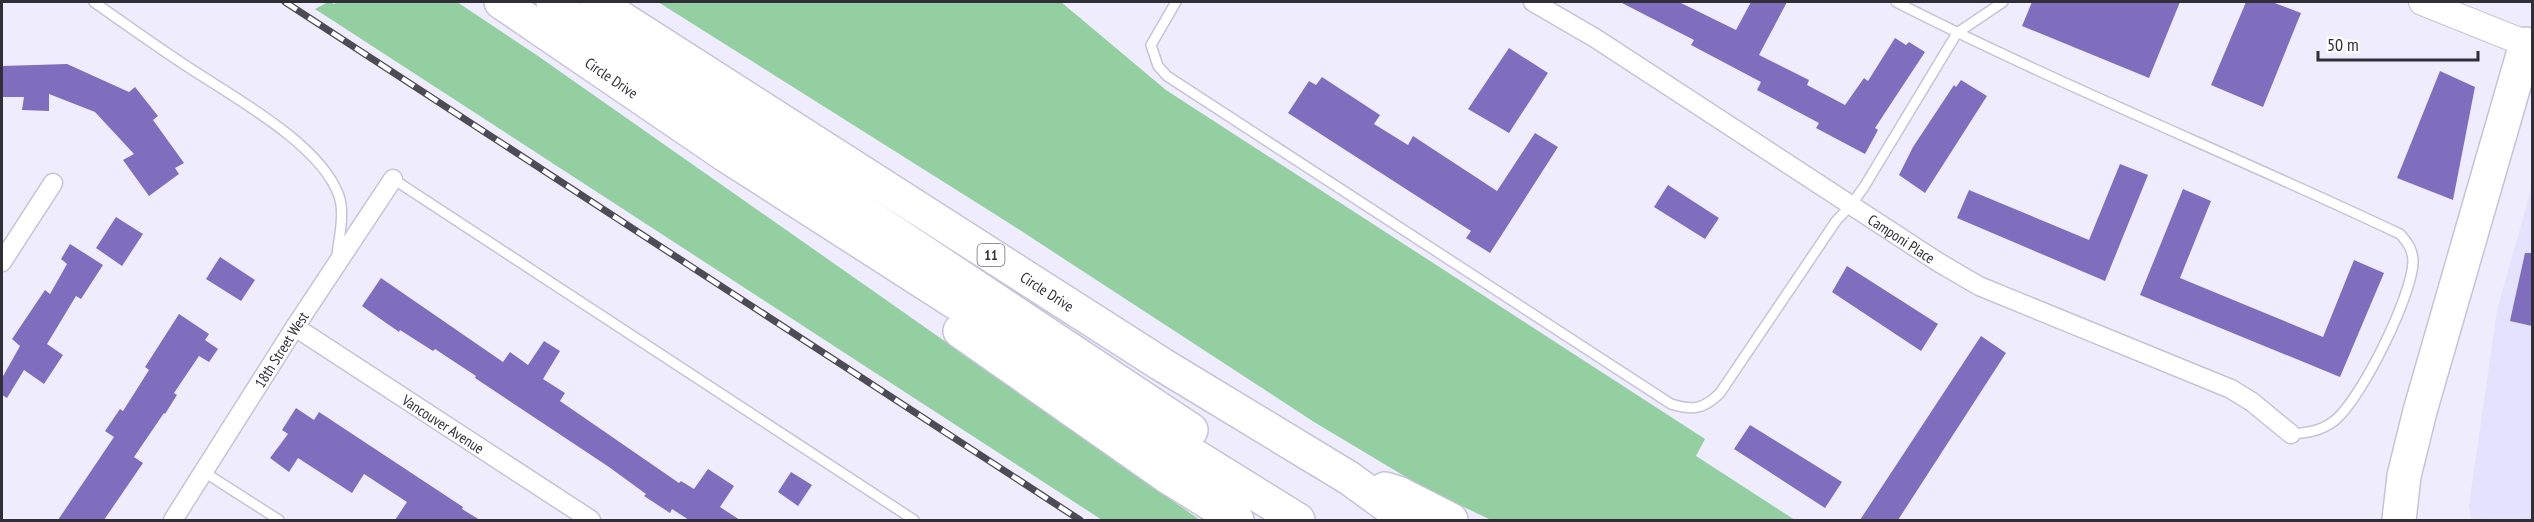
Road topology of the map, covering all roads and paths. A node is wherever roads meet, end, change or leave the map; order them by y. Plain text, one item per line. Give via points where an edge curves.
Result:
1 (94, 2) edge
2 (501, 2) edge
3 (553, 2) edge
4 (596, 2) edge
5 (611, 2) edge
6 (1176, 2) edge
7 (1533, 2) edge
8 (1896, 2) edge
9 (2002, 2) edge
10 (2422, 2) edge
11 (635, 27) junction
12 (1957, 33) junction
13 (2529, 45) edge
14 (724, 154) junction
15 (393, 179) joint
16 (53, 183) dead end
17 (1851, 205) junction
18 (2, 262) edge
19 (336, 264) junction
20 (295, 327) junction
21 (2291, 434) joint
22 (204, 472) junction
23 (1349, 478) junction
24 (173, 520) edge
25 (279, 520) edge
26 (591, 520) edge
27 (914, 520) edge
28 (1237, 520) edge
29 (1298, 520) edge
30 (1317, 520) edge
31 (1407, 520) edge
32 (1451, 520) edge
33 (2399, 520) edge

1 - 19 lane via 272,122 306,150 327,174 339,196 342,213
2 - 14 highway, Circle Drive
3 - 30 highway via 568,16 1157,405
4 - 11 highway, Circle Drive / 11
5 - 11 highway
6 - 17 lane via 1150,45 1158,66 1167,76 1671,404 1685,409 1710,404 1720,393 1836,221
7 - 17 street, Camponi Place via 1595,38
8 - 12 lane
9 - 12 lane
10 - 13 street
11 - 23 highway, Circle Drive / 11 via 1161,364
12 - 17 lane
12 - 21 lane via 2400,234 2410,245 2412,275 2407,292 2362,385 2334,421 2321,429
13 - 33 highway via 2420,411 2404,476
14 - 28 highway via 867,266 1168,477
14 - 29 highway, Circle Drive
15 - 19 street, 18th Street West
15 - 27 lane
16 - 18 street
17 - 21 street, Camponi Place via 1979,286 2231,389
19 - 20 street, 18th Street West
20 - 22 street, 18th Street West
20 - 26 street, Vancouver Avenue
22 - 24 street, 18th Street West
22 - 25 lane
23 - 31 highway, Circle Drive / 11
23 - 32 highway via 1398,493

